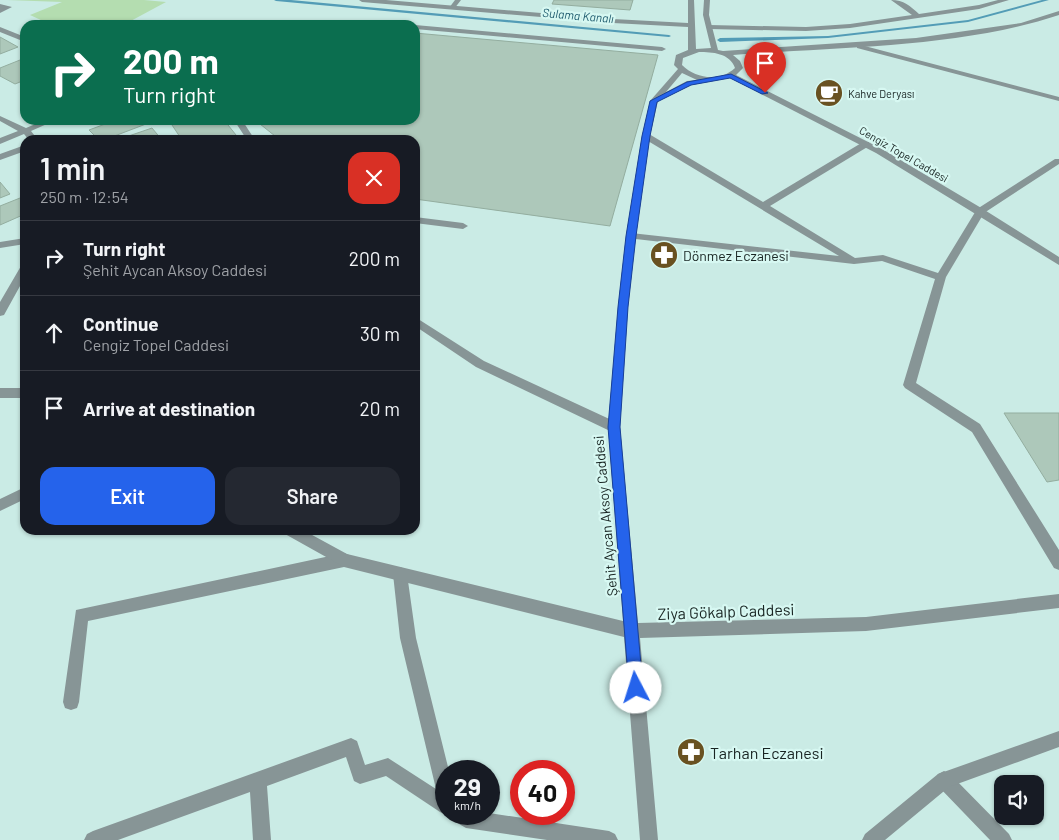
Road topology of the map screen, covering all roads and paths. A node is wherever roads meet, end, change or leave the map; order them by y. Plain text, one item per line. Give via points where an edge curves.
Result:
1 (362, 0) edge
2 (458, 0) edge
3 (691, 0) edge
4 (707, 0) edge
5 (894, 0) edge
6 (1006, 0) edge
7 (0, 6) edge
8 (452, 8) junction
9 (0, 11) edge
10 (1059, 14) edge
11 (918, 16) junction
12 (690, 25) junction
13 (420, 27) edge
14 (709, 27) junction
15 (0, 30) edge
16 (20, 38) edge
17 (860, 46) junction
18 (662, 49) dead end
19 (692, 51) junction
20 (719, 52) junction
21 (681, 70) junction
22 (731, 76) junction
23 (716, 79) junction
24 (1059, 99) edge
25 (654, 101) junction
26 (0, 118) edge
27 (41, 125) edge
28 (26, 132) junction
29 (29, 135) edge
30 (646, 136) junction
31 (0, 142) edge
32 (866, 144) junction
33 (20, 150) edge
34 (0, 157) edge
35 (1059, 161) edge
36 (763, 206) junction
37 (980, 211) junction
38 (420, 221) edge
39 (463, 226) dead end
40 (631, 236) junction
41 (20, 242) edge
42 (0, 245) edge
43 (854, 261) junction
44 (1059, 262) edge
45 (20, 277) edge
46 (941, 277) junction
47 (20, 291) edge
48 (9, 296) junction
49 (0, 312) edge
50 (420, 324) edge
51 (0, 393) edge
52 (20, 393) edge
53 (614, 427) junction
54 (20, 495) edge
55 (0, 505) edge
56 (299, 535) edge
57 (344, 560) junction
58 (1059, 563) edge
59 (400, 574) junction
60 (1059, 602) edge
61 (631, 631) junction
62 (71, 702) dead end
63 (1059, 739) edge
64 (438, 760) edge
65 (944, 780) junction
66 (258, 781) junction
67 (435, 799) edge
68 (500, 824) edge
69 (94, 840) edge
70 (262, 840) edge
71 (609, 840) edge
72 (649, 840) edge
73 (871, 840) edge
74 (1003, 840) edge

1 - 8 street
2 - 8 street
3 - 12 street
4 - 14 street
5 - 11 street
6 - 11 street via 979,8
7 - 9 street via 9,7
8 - 12 street
10 - 17 street via 1022,25 980,32
11 - 14 street via 806,29
12 - 19 street
13 - 18 street
14 - 20 street
15 - 16 street
17 - 20 street
17 - 24 street
19 - 20 street
19 - 21 street, Şehit Aycan Aksoy Caddesi via 679,57
20 - 22 street via 738,64 739,68
21 - 23 street via 696,77
21 - 25 street, Şehit Aycan Aksoy Caddesi
22 - 23 street
22 - 32 street, Cengiz Topel Caddesi
23 - 25 street via 690,83
25 - 30 street, Şehit Aycan Aksoy Caddesi
26 - 28 street
27 - 28 street
28 - 29 street
28 - 31 street
30 - 36 street
30 - 40 street, Şehit Aycan Aksoy Caddesi
32 - 36 street
32 - 37 street, Cengiz Topel Caddesi
33 - 34 street
35 - 37 street
36 - 43 street
37 - 44 street, Cengiz Topel Caddesi
37 - 46 street
38 - 39 street
40 - 43 street
40 - 53 street, Şehit Aycan Aksoy Caddesi
41 - 42 street
43 - 46 street via 883,258
45 - 48 street
46 - 58 street via 909,386 976,428
47 - 48 street
48 - 49 street
50 - 53 street via 480,364
51 - 52 street
53 - 61 street, Şehit Aycan Aksoy Caddesi
54 - 55 street
56 - 57 street, Ziya Gökalp Caddesi
57 - 59 street, Ziya Gökalp Caddesi
57 - 62 street via 81,615
59 - 61 street, Ziya Gökalp Caddesi
59 - 64 street via 408,638
60 - 61 street, Ziya Gökalp Caddesi via 866,624
61 - 72 street, Şehit Aycan Aksoy Caddesi
63 - 65 street
65 - 73 street
65 - 74 street
66 - 67 street via 350,747 360,775 388,767
66 - 69 street
66 - 70 street
68 - 71 street

